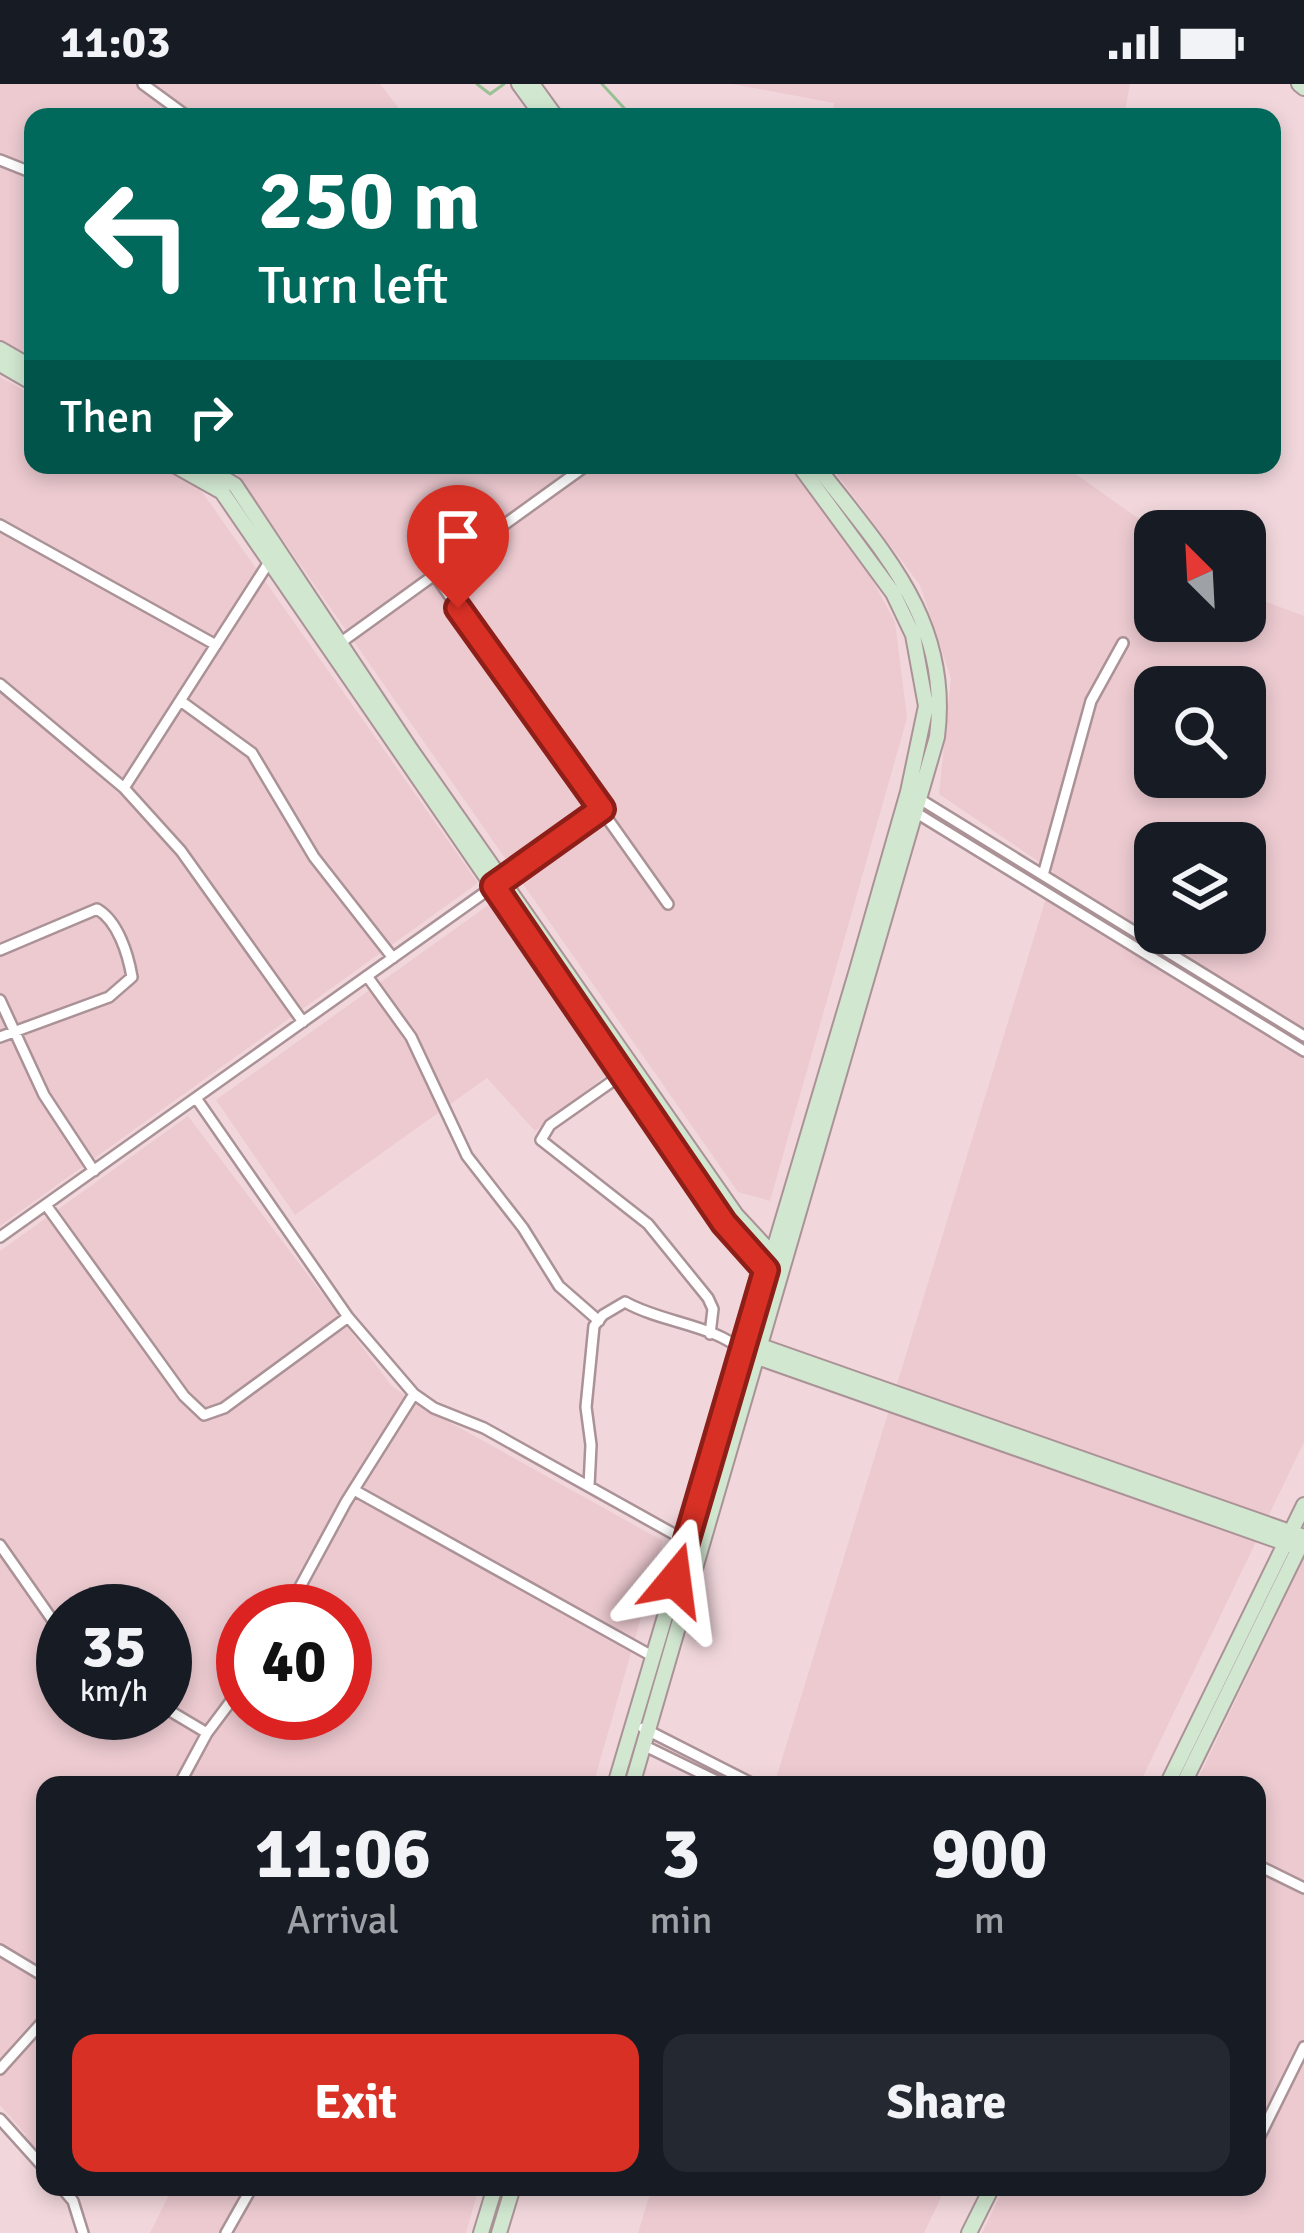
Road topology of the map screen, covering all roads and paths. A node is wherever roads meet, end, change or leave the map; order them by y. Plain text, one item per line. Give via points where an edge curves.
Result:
1 (142, 84) edge
2 (175, 108) edge
3 (191, 474) edge
4 (216, 474) edge
5 (574, 474) edge
6 (806, 474) edge
7 (824, 474) edge
8 (0, 525) edge
9 (274, 555) junction
10 (434, 574) junction
11 (1123, 643) dead end
12 (216, 645) junction
13 (335, 646) junction
14 (0, 684) edge
15 (182, 702) junction
16 (124, 788) junction
17 (912, 803) junction
18 (602, 809) junction
19 (1043, 875) junction
20 (499, 882) junction
21 (668, 904) dead end
22 (0, 950) edge
23 (393, 958) junction
24 (367, 976) junction
25 (0, 1000) edge
26 (303, 1022) junction
27 (14, 1031) junction
28 (1304, 1036) edge
29 (0, 1037) edge
30 (1304, 1051) edge
31 (627, 1070) junction
32 (196, 1098) junction
33 (94, 1171) junction
34 (46, 1204) junction
35 (0, 1238) edge
36 (777, 1259) junction
37 (771, 1275) junction
38 (348, 1317) junction
39 (599, 1321) junction
40 (710, 1334) junction
41 (748, 1348) junction
42 (414, 1394) junction
43 (589, 1486) junction
44 (353, 1490) junction
45 (1304, 1505) edge
46 (693, 1544) junction
47 (0, 1545) edge
48 (1293, 1555) edge
49 (302, 1584) edge
50 (36, 1596) edge
51 (652, 1656) junction
52 (216, 1720) edge
53 (192, 1723) edge
54 (207, 1732) junction
55 (638, 1734) junction
56 (184, 1776) edge
57 (619, 1776) edge
58 (633, 1776) edge
59 (710, 1776) edge
60 (734, 1776) edge
61 (1172, 1776) edge
62 (1187, 1776) edge
63 (1266, 1869) edge
64 (1304, 1888) edge
65 (0, 1950) edge
66 (36, 1972) edge
67 (36, 2029) edge
68 (1304, 2047) edge
69 (0, 2069) edge
70 (0, 2119) edge
71 (1266, 2124) edge
72 (36, 2159) edge
73 (69, 2196) edge
74 (247, 2196) edge
75 (492, 2196) edge
76 (510, 2196) edge
77 (981, 2196) edge
78 (983, 2196) edge
79 (83, 2233) edge
80 (226, 2233) edge
81 (481, 2233) edge
82 (499, 2233) edge
83 (959, 2233) edge
84 (969, 2233) edge

1 - 2 street
3 - 9 street via 222,492
4 - 9 street via 235,485
5 - 10 street
6 - 17 street via 877,567 913,635 926,706
7 - 17 street via 908,588 931,639 940,716
8 - 12 street
9 - 12 street
9 - 13 street
10 - 13 street
10 - 18 street
11 - 19 street via 1090,700
12 - 15 street
13 - 20 street
14 - 16 street
15 - 16 street
15 - 23 street via 252,753 314,856
16 - 26 street via 182,850
17 - 19 street
17 - 30 street
17 - 36 street
18 - 20 street
18 - 21 street
19 - 28 street
20 - 23 street
20 - 31 street
22 - 27 street via 97,909 110,918 132,971 130,983 109,997
23 - 24 street
24 - 26 street
24 - 39 street via 411,1036 467,1156 560,1286
25 - 27 street
26 - 32 street
27 - 29 street
27 - 33 street
31 - 36 street
31 - 37 street via 724,1223
31 - 40 street via 541,1140 661,1236 708,1298
32 - 33 street
32 - 38 street
33 - 34 street
34 - 35 street
34 - 38 street via 204,1414 224,1408
36 - 37 street
37 - 41 street
38 - 42 street
39 - 40 street via 626,1302
39 - 43 street via 586,1407
40 - 41 street
41 - 46 street
41 - 48 street
42 - 43 street
42 - 44 street
43 - 46 street
44 - 49 street
44 - 51 street
45 - 48 street
46 - 51 street
46 - 55 street
47 - 50 street
48 - 61 street
48 - 62 street
51 - 55 street
52 - 54 street
53 - 54 street
54 - 56 street
55 - 57 street
55 - 58 street
55 - 59 street
55 - 60 street
63 - 64 street
65 - 66 street
67 - 69 street
68 - 71 street
70 - 72 street
73 - 79 street
74 - 80 street
75 - 81 street
76 - 82 street
77 - 83 street
78 - 84 street

